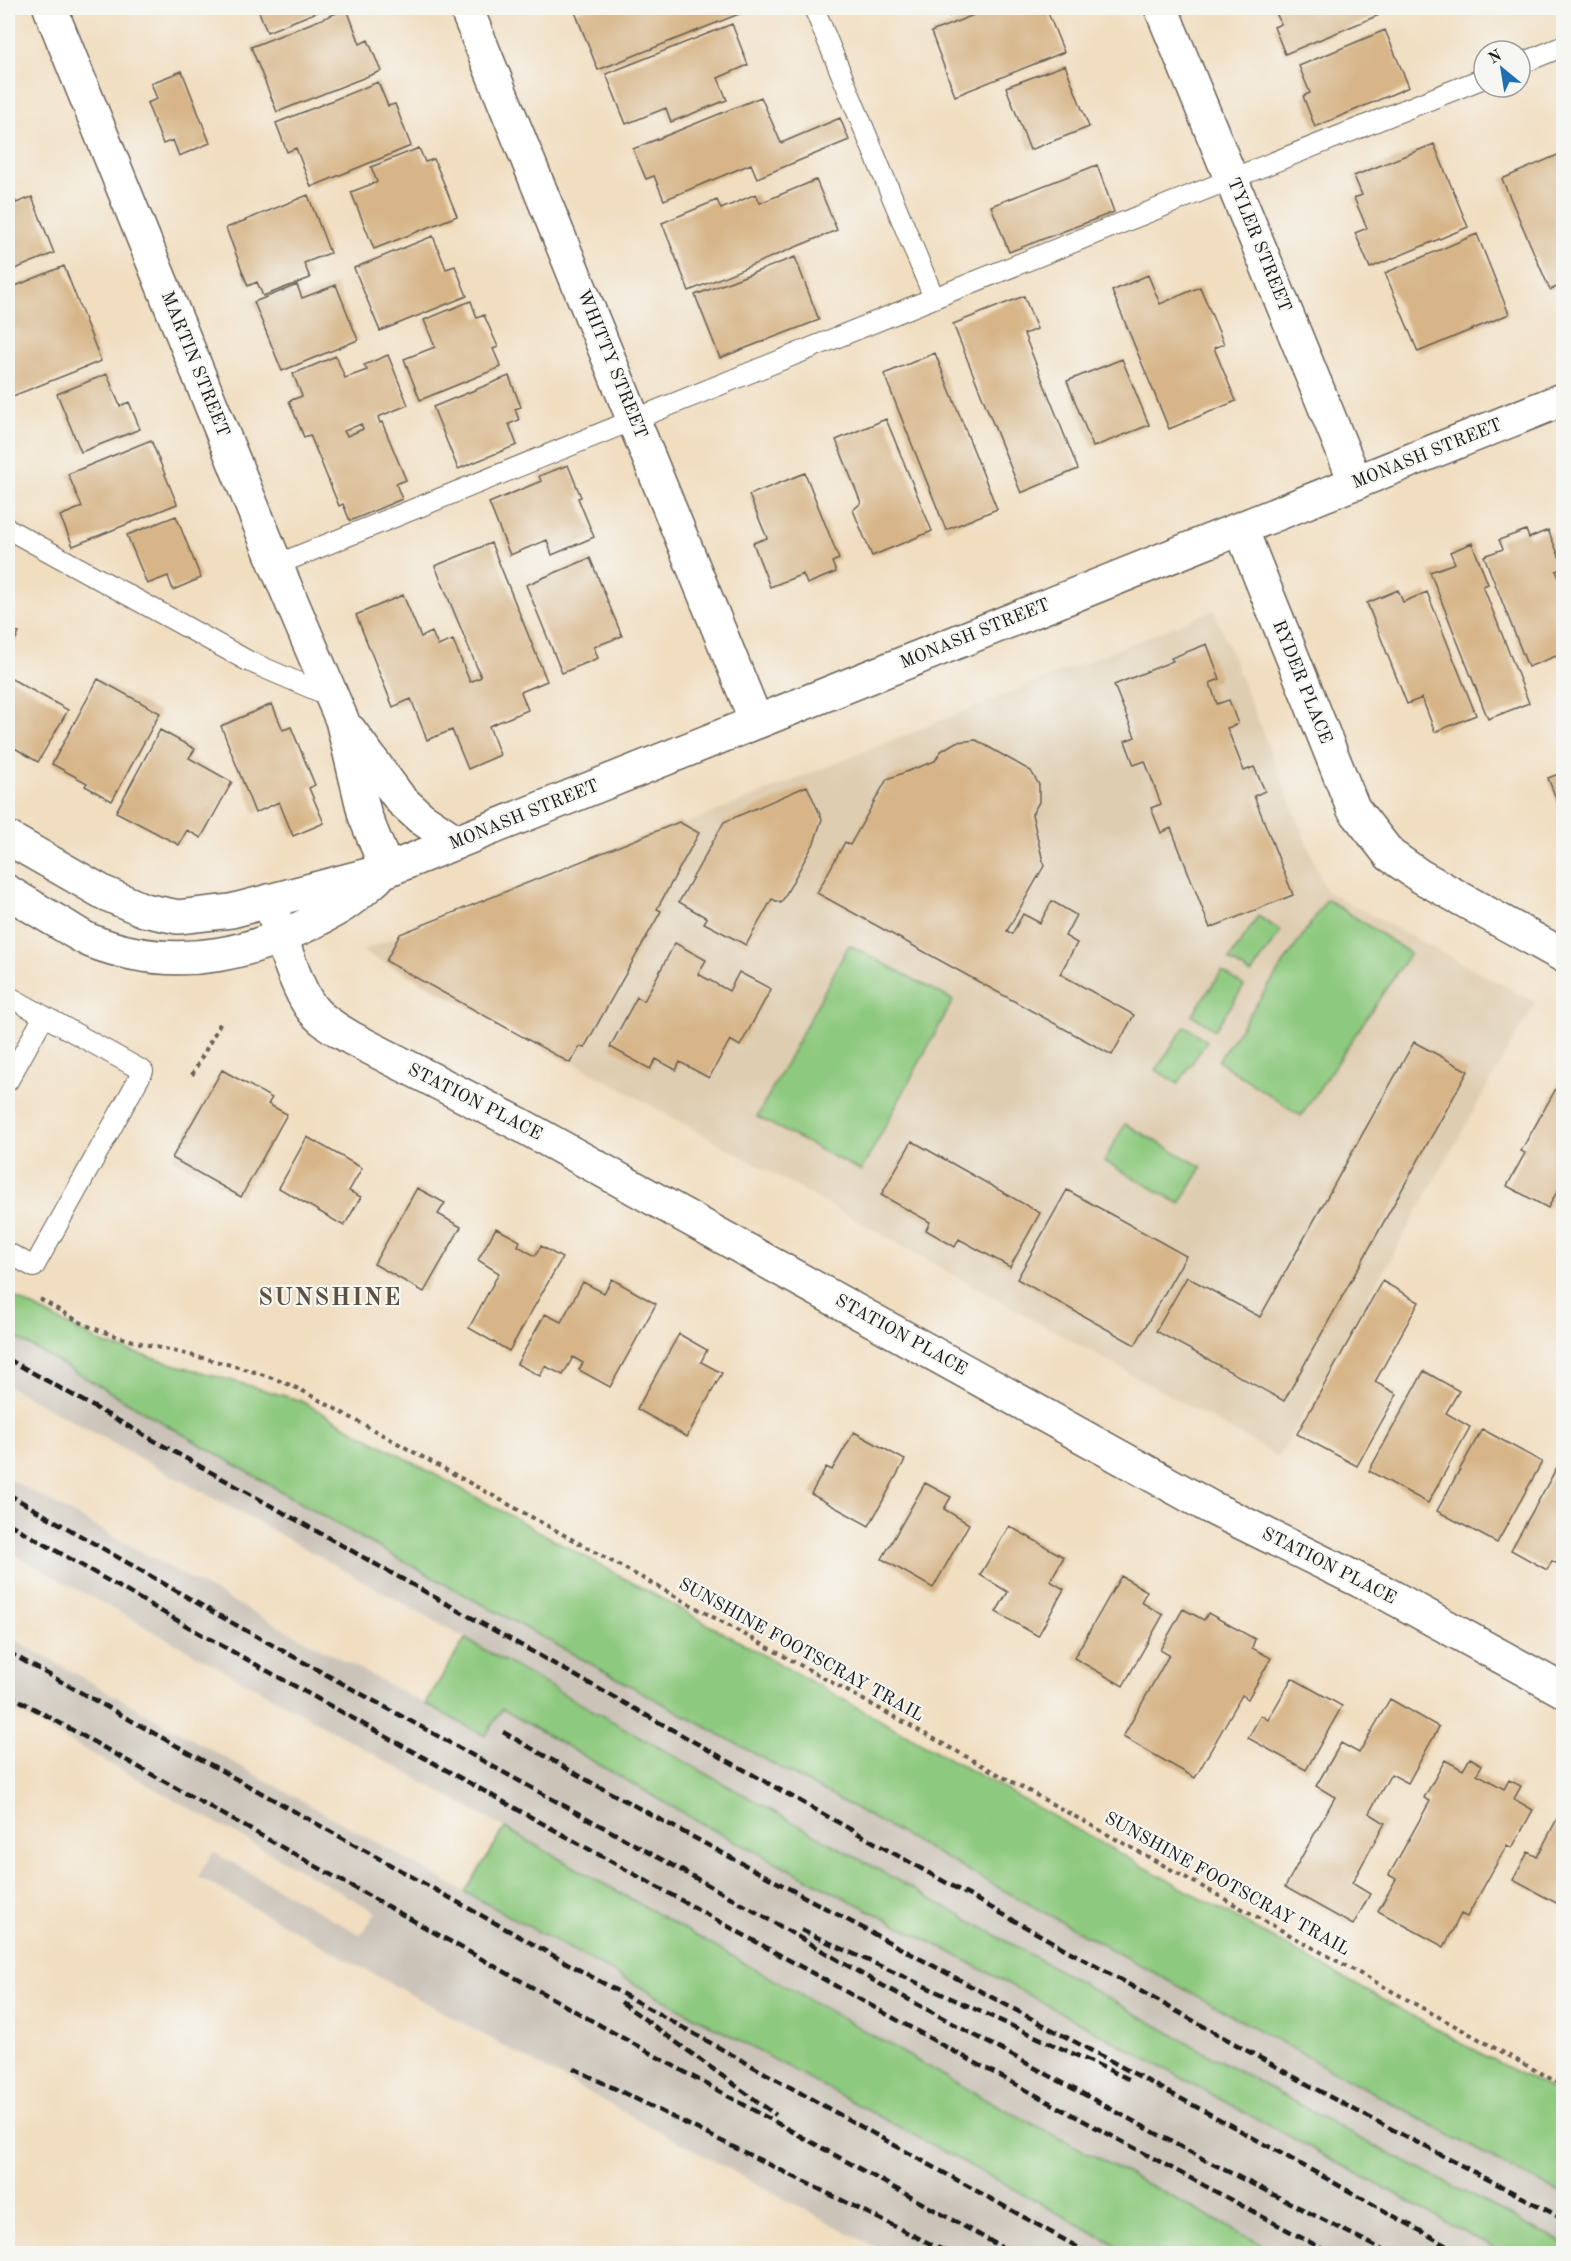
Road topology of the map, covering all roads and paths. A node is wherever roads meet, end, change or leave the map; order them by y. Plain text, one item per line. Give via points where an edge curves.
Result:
1 (50, 8) edge
2 (466, 8) edge
3 (814, 8) edge
4 (1161, 8) edge
5 (1563, 46) edge
6 (1532, 59) edge
7 (1472, 83) edge
8 (1233, 179) junction
9 (934, 298) junction
10 (1563, 399) edge
11 (635, 420) junction
12 (1356, 483) junction
13 (8, 529) edge
14 (1241, 529) junction
15 (276, 565) junction
16 (337, 708) junction
17 (756, 721) junction
18 (8, 838) edge
19 (457, 842) junction
20 (387, 870) junction
21 (8, 892) edge
22 (270, 901) junction
23 (281, 938) junction
24 (1563, 956) edge
25 (8, 996) edge
26 (44, 1016) junction
27 (222, 1020) dead end
28 (192, 1075) dead end
29 (8, 1081) edge
30 (8, 1253) edge
31 (38, 1298) dead end
32 (1563, 1691) edge
33 (1563, 2086) edge

1 - 15 street, MARTIN STREET
2 - 11 street, WHITTY STREET
3 - 9 lane
4 - 8 street, TYLER STREET
5 - 6 lane
7 - 8 lane
8 - 9 lane
8 - 12 street, TYLER STREET
9 - 11 lane
10 - 12 street, MONASH STREET
11 - 15 lane
11 - 17 street, WHITTY STREET
12 - 14 street, MONASH STREET
13 - 16 lane
14 - 17 street, MONASH STREET
14 - 24 street, RYDER PLACE via 1353,808 1370,831 1390,855 1420,876
15 - 16 street, MARTIN STREET
16 - 19 street, MARTIN STREET via 401,800
16 - 20 street, MARTIN STREET via 365,816
17 - 19 street, MONASH STREET
18 - 22 street via 104,893 144,910 178,917 231,911
19 - 20 street, MONASH STREET
20 - 22 street, MONASH STREET
20 - 23 street, MONASH STREET via 339,908
21 - 23 street via 89,940 164,957 237,952
22 - 23 street, STATION PLACE
23 - 32 street, STATION PLACE via 313,1011 351,1038 519,1124 1210,1507 1385,1593
25 - 26 lane
26 - 29 lane
26 - 30 lane via 143,1071 34,1267
27 - 28 path
31 - 33 path, SUNSHINE FOOTSCRAY TRAIL via 98,1330 251,1370 301,1390

